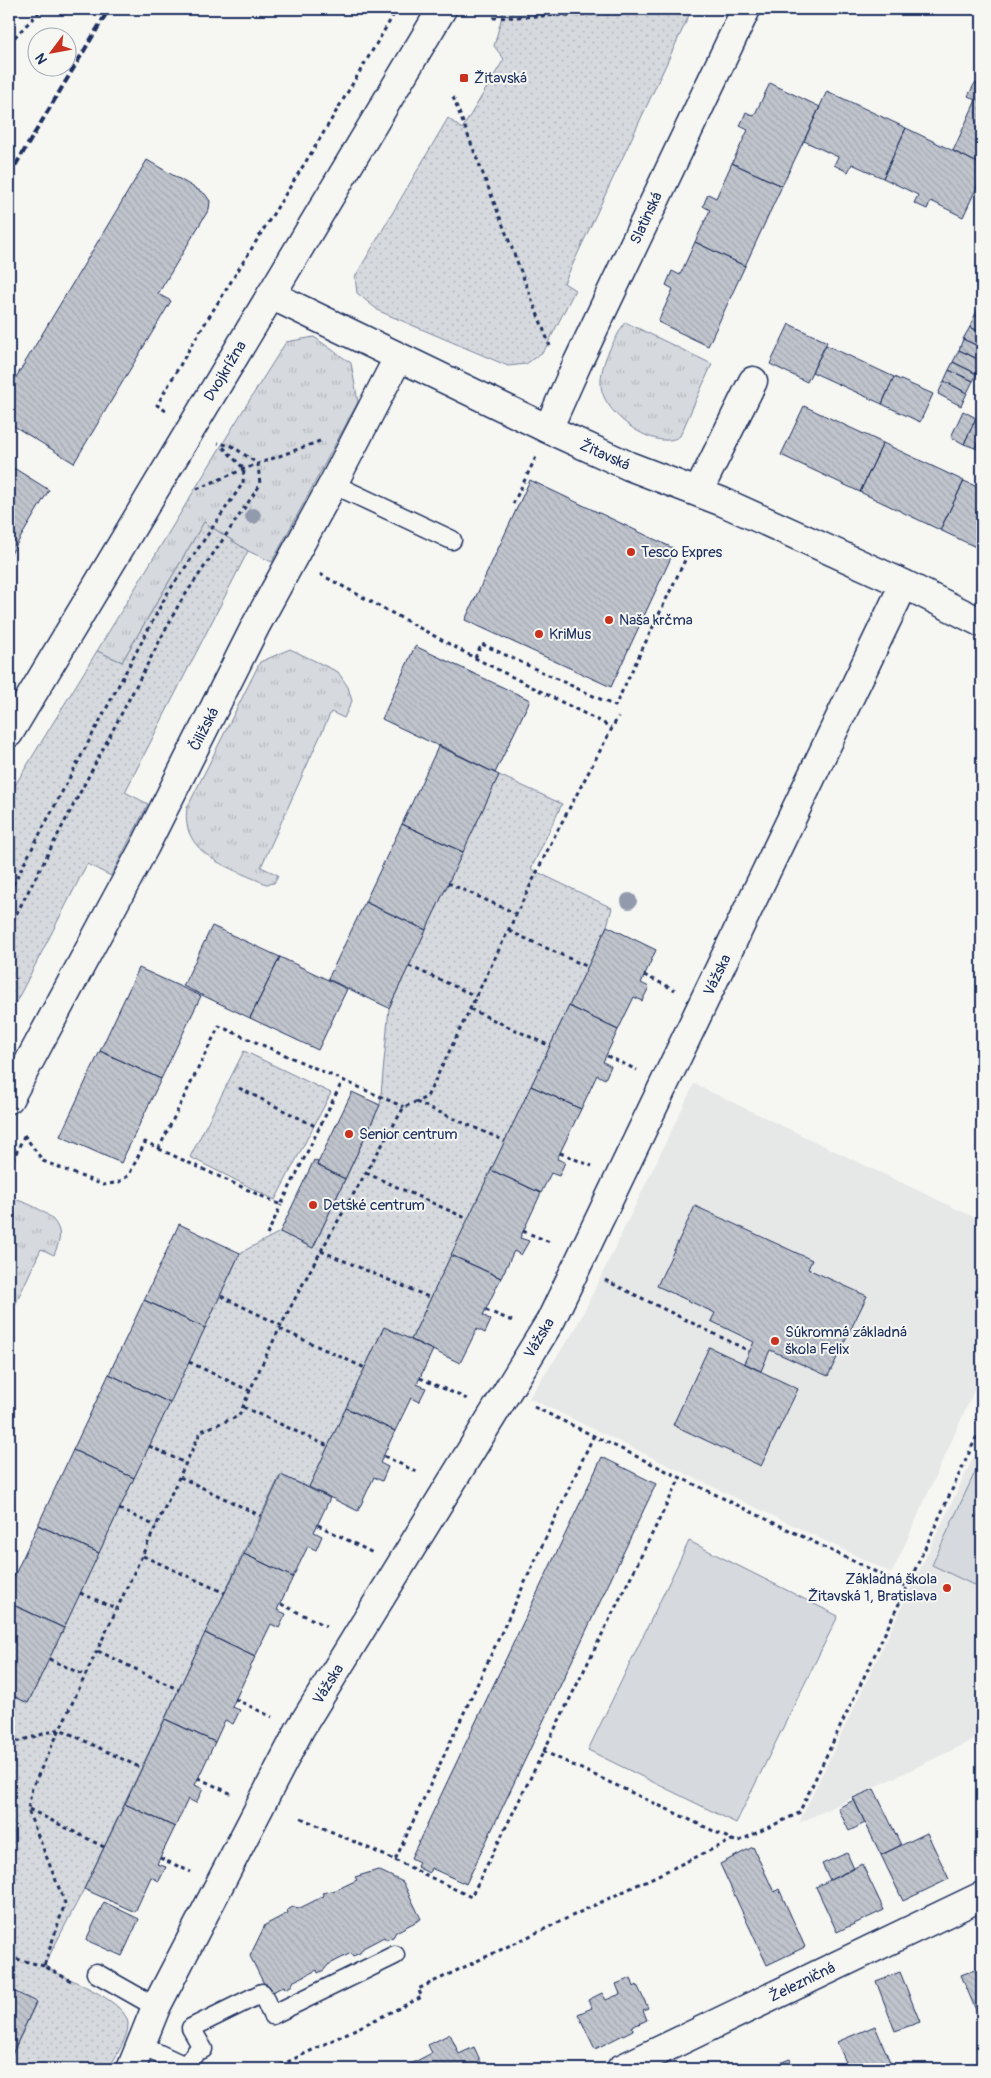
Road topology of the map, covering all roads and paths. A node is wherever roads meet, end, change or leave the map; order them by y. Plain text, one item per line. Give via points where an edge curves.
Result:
1 (42, 9) edge
2 (397, 9) edge
3 (442, 9) edge
4 (718, 9) edge
5 (746, 9) edge
6 (493, 18) dead end
7 (9, 43) edge
8 (453, 97) dead end
9 (271, 295) junction
10 (552, 351) dead end
11 (398, 358) junction
12 (753, 381) dead end
13 (164, 410) dead end
14 (362, 426) junction
15 (548, 429) junction
16 (537, 454) dead end
17 (258, 464) junction
18 (244, 469) junction
19 (333, 484) junction
20 (197, 489) dead end
21 (698, 492) junction
22 (513, 504) dead end
23 (452, 540) dead end
24 (685, 560) dead end
25 (314, 572) dead end
26 (904, 584) junction
27 (982, 623) edge
28 (475, 658) junction
29 (618, 717) dead end
30 (611, 728) junction
31 (9, 733) edge
32 (448, 883) dead end
33 (9, 892) edge
34 (516, 914) junction
35 (9, 928) edge
36 (508, 931) junction
37 (409, 966) dead end
38 (588, 967) dead end
39 (644, 976) dead end
40 (677, 990) dead end
41 (476, 996) junction
42 (470, 1009) junction
43 (550, 1046) dead end
44 (607, 1056) dead end
45 (639, 1070) dead end
46 (342, 1082) junction
47 (239, 1088) dead end
48 (9, 1099) edge
49 (416, 1102) junction
50 (404, 1107) junction
51 (319, 1128) junction
52 (505, 1141) dead end
53 (145, 1142) junction
54 (560, 1153) dead end
55 (593, 1166) dead end
56 (9, 1168) edge
57 (366, 1173) junction
58 (281, 1205) junction
59 (468, 1219) dead end
60 (524, 1231) dead end
61 (267, 1235) dead end
62 (556, 1245) dead end
63 (321, 1251) junction
64 (601, 1278) dead end
65 (220, 1296) dead end
66 (431, 1298) dead end
67 (486, 1310) dead end
68 (517, 1323) dead end
69 (281, 1328) junction
70 (750, 1351) dead end
71 (189, 1362) dead end
72 (365, 1368) dead end
73 (420, 1378) dead end
74 (250, 1391) junction
75 (475, 1403) dead end
76 (532, 1406) dead end
77 (243, 1407) junction
78 (982, 1425) edge
79 (593, 1437) junction
80 (150, 1446) dead end
81 (328, 1446) dead end
82 (384, 1456) dead end
83 (185, 1463) junction
84 (180, 1477) junction
85 (426, 1477) dead end
86 (680, 1478) junction
87 (119, 1510) dead end
88 (261, 1516) dead end
89 (318, 1525) dead end
90 (156, 1526) junction
91 (376, 1554) dead end
92 (143, 1556) junction
93 (907, 1587) junction
94 (80, 1593) dead end
95 (225, 1593) dead end
96 (281, 1604) dead end
97 (118, 1609) junction
98 (334, 1629) dead end
99 (98, 1651) junction
100 (49, 1659) dead end
101 (86, 1676) junction
102 (179, 1690) dead end
103 (235, 1699) dead end
104 (277, 1719) dead end
105 (60, 1729) junction
106 (9, 1744) edge
107 (542, 1751) junction
108 (141, 1768) dead end
109 (198, 1778) dead end
110 (239, 1797) dead end
111 (28, 1809) junction
112 (301, 1818) dead end
113 (732, 1840) junction
114 (104, 1847) dead end
115 (160, 1858) dead end
116 (395, 1860) junction
117 (193, 1872) dead end
118 (982, 1896) edge
119 (395, 1954) dead end
120 (9, 1957) edge
121 (44, 1966) junction
122 (96, 1974) dead end
123 (77, 1983) dead end
124 (156, 2007) junction
125 (135, 2057) edge
126 (273, 2069) edge
127 (622, 2069) edge

1 - 7 path
2 - 13 path via 166,389 157,405
3 - 9 street, Dvojkrížna
4 - 6 path
5 - 15 street, Slatinská
8 - 10 path
9 - 11 street, Žitavská
9 - 31 street, Dvojkrížna
11 - 14 street, Čiližská
11 - 15 street, Žitavská
12 - 21 street
14 - 17 path
14 - 19 street, Čiližská
15 - 21 street, Žitavská via 629,466
16 - 22 path
17 - 18 path
17 - 18 path via 232,446 221,444
17 - 35 path via 260,485 178,604
18 - 20 path
18 - 33 path via 243,483 167,594
19 - 23 lane
19 - 48 street, Čiližská
21 - 26 street, Žitavská
24 - 28 path via 615,706 482,644
25 - 28 path
26 - 27 street, Žitavská
26 - 124 street, Vážska via 551,1320 300,1729
28 - 30 path
29 - 30 path
30 - 34 path
32 - 34 path
34 - 36 path
36 - 38 path
36 - 41 path
37 - 41 path
39 - 40 path
41 - 42 path
42 - 43 path
42 - 49 path via 427,1097
44 - 45 path
46 - 50 path
46 - 51 path
46 - 53 path via 219,1026 159,1148
47 - 51 path
49 - 50 path
49 - 52 path
50 - 57 path
51 - 58 path
53 - 56 path via 129,1175 119,1182 103,1185 43,1161 24,1136
53 - 58 path
54 - 55 path
57 - 59 path
57 - 63 path
58 - 61 path
60 - 62 path
63 - 66 path
63 - 69 path
64 - 70 path
65 - 69 path
67 - 68 path
69 - 72 path
69 - 74 path
71 - 74 path
73 - 75 path
74 - 77 path
76 - 79 path
77 - 81 path
77 - 83 path via 239,1416 201,1431
78 - 93 path
79 - 86 path
79 - 116 path
80 - 83 path
82 - 85 path
83 - 84 path
84 - 88 path
84 - 90 path
86 - 93 path
86 - 107 path
87 - 90 path
89 - 91 path
90 - 92 path
92 - 95 path
92 - 97 path
93 - 113 path via 800,1813 737,1842
94 - 97 path
96 - 98 path
97 - 99 path
99 - 101 path
99 - 102 path
100 - 101 path
101 - 105 path
103 - 104 path
105 - 106 path
105 - 108 path
105 - 111 path via 32,1788
107 - 113 path
107 - 116 path via 471,1897
109 - 110 path
111 - 114 path
111 - 121 path via 65,1903
112 - 116 path
113 - 126 path via 418,1988 422,1998
115 - 117 path
118 - 127 street, Železničná
119 - 125 lane via 272,2015 262,1993 191,2028 203,2049 197,2051 185,2066
120 - 121 path
121 - 123 path
122 - 124 lane
124 - 125 street, Vážska

